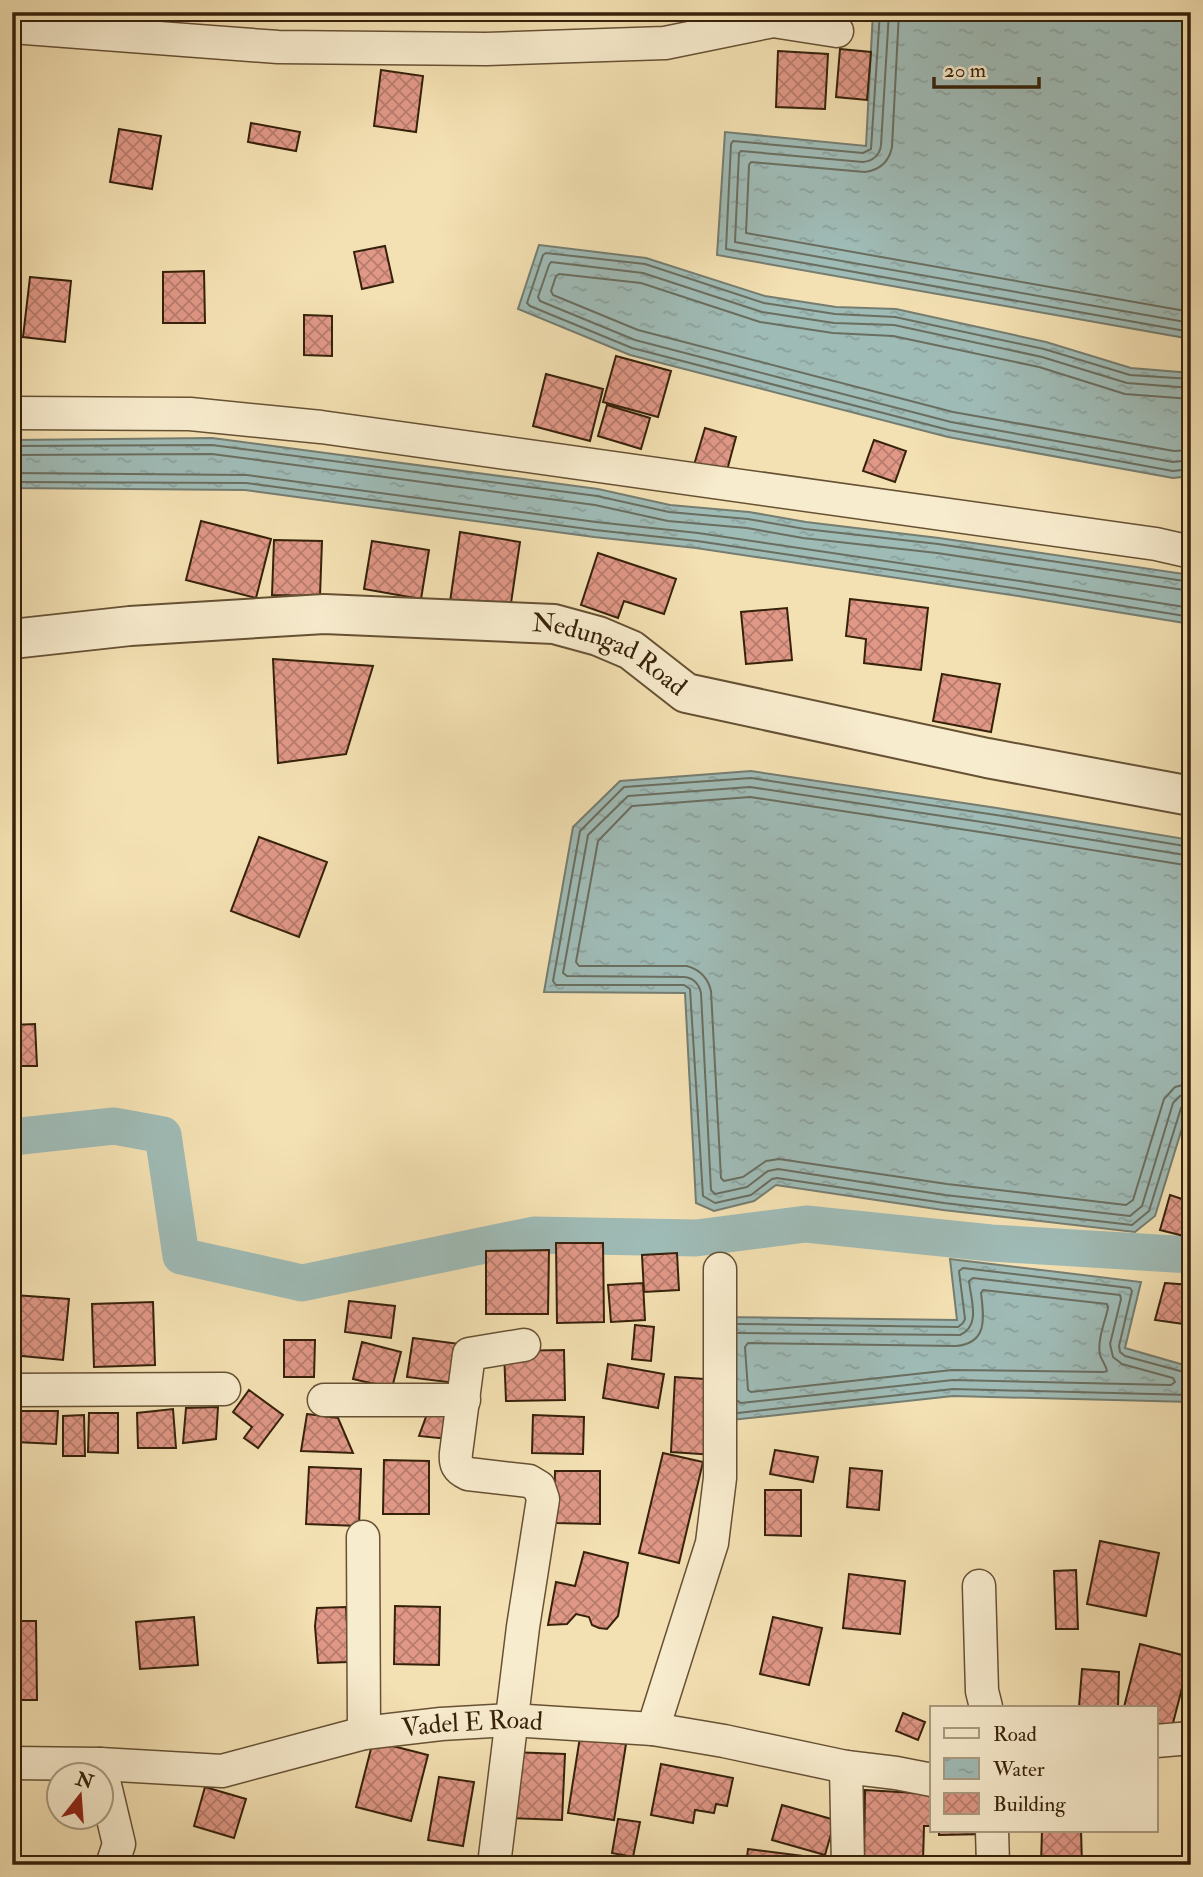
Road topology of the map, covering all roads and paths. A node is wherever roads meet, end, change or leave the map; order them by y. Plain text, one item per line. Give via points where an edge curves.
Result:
1 (12, 27) edge
2 (837, 31) dead end
3 (12, 413) edge
4 (1191, 552) edge
5 (12, 639) edge
6 (1191, 796) edge
7 (720, 1269) dead end
8 (524, 1345) dead end
9 (224, 1389) dead end
10 (12, 1390) edge
11 (464, 1399) junction
12 (324, 1400) dead end
13 (363, 1537) dead end
14 (979, 1586) dead end
15 (986, 1706) edge
16 (511, 1720) junction
17 (653, 1729) junction
18 (364, 1733) junction
19 (1191, 1738) edge
20 (1158, 1741) edge
21 (12, 1763) edge
22 (46, 1763) edge
23 (116, 1765) edge
24 (846, 1767) junction
25 (930, 1780) edge
26 (116, 1831) edge
27 (992, 1832) edge
28 (112, 1865) edge
29 (494, 1865) edge
30 (848, 1865) edge
31 (993, 1865) edge

1 - 2 street via 278,47 486,49 666,43 773,21
3 - 4 street via 190,414 321,427
5 - 6 street, Nedungad Road via 130,626 324,614 554,624 631,650 686,693 987,758
7 - 17 street via 720,1478 712,1543
8 - 11 street via 469,1354
9 - 10 street
11 - 12 street
11 - 16 street via 455,1462 460,1470 529,1480 539,1487 543,1499
13 - 18 street
14 - 15 street
16 - 17 street, Vadel E Road
16 - 18 street, Vadel E Road
16 - 29 street
17 - 24 street, Vadel E Road
18 - 23 street, Vadel E Road via 222,1771
19 - 20 street
21 - 22 street, Vadel E Road
24 - 25 street, Vadel E Road
24 - 30 street
26 - 28 street via 119,1844
27 - 31 street

